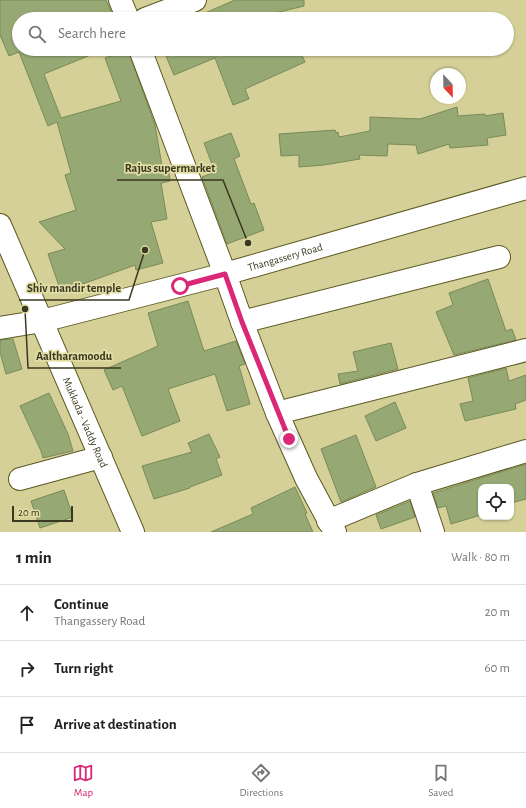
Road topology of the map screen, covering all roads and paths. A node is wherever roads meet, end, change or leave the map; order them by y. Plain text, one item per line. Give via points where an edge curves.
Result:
1 (120, 0) edge
2 (195, 0) edge
3 (125, 12) edge
4 (163, 12) edge
5 (143, 56) edge
6 (526, 188) edge
7 (0, 225) edge
8 (499, 258) dead end
9 (225, 274) junction
10 (42, 321) junction
11 (242, 322) junction
12 (0, 328) edge
13 (526, 350) edge
14 (277, 413) junction
15 (526, 451) edge
16 (101, 457) junction
17 (20, 479) dead end
18 (417, 484) junction
19 (331, 527) edge
20 (133, 532) edge
21 (432, 532) edge

1 - 3 street
2 - 4 street
5 - 9 street
6 - 9 street, Thangassery Road
7 - 10 street, Mukkada - Vaddy Road
8 - 11 street
9 - 10 street, Thangassery Road
9 - 11 street
10 - 12 street, Thangassery Road
10 - 16 street, Mukkada - Vaddy Road
11 - 14 street
13 - 14 street
14 - 19 street
15 - 18 street
16 - 17 street
16 - 20 street, Mukkada - Vaddy Road
18 - 19 street
18 - 21 street

